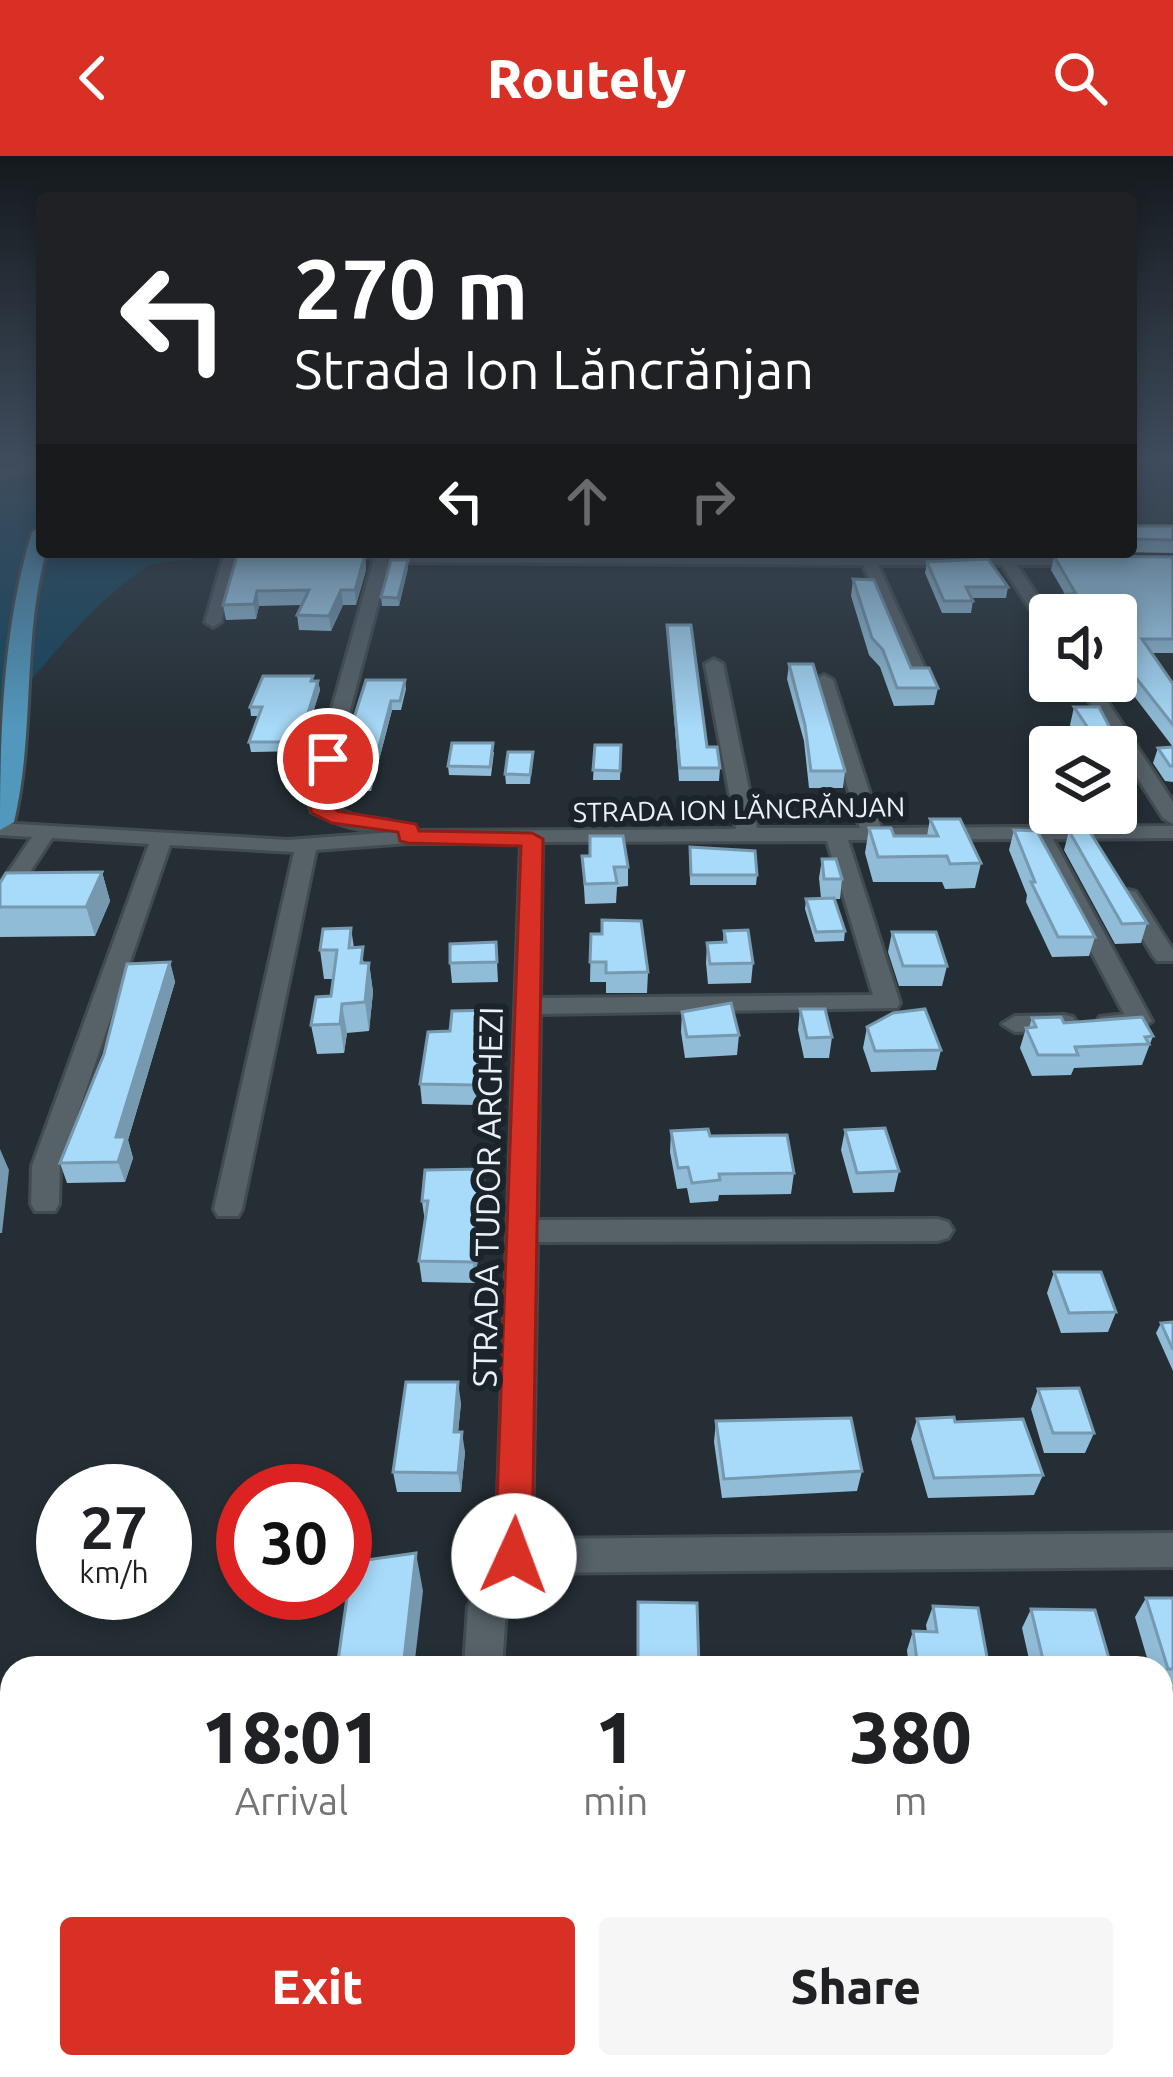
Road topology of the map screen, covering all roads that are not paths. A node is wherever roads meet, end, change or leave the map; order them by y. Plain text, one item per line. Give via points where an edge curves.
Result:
1 (35, 551) edge
2 (230, 558) edge
3 (364, 558) edge
4 (538, 558) edge
5 (868, 558) joint
6 (1006, 560) junction
7 (1110, 560) edge
8 (380, 561) junction
9 (1029, 595) edge
10 (213, 622) dead end
11 (714, 664) dead end
12 (916, 671) edge
13 (824, 680) edge
14 (1098, 702) edge
15 (1173, 818) edge
16 (0, 829) edge
17 (39, 832) junction
18 (1029, 832) edge
19 (1173, 832) edge
20 (835, 833) junction
21 (872, 833) junction
22 (1040, 834) edge
23 (1046, 834) edge
24 (748, 835) junction
25 (408, 837) junction
26 (162, 838) junction
27 (532, 839) junction
28 (306, 845) junction
29 (1099, 850) junction
30 (0, 901) edge
31 (1165, 956) dead end
32 (527, 1006) junction
33 (1015, 1024) dead end
34 (45, 1204) dead end
35 (228, 1209) dead end
36 (938, 1230) dead end
37 (525, 1232) junction
38 (1173, 1550) edge
39 (514, 1556) junction
40 (484, 1656) edge

1 - 16 main road
2 - 10 street
3 - 8 street
4 - 8 street
5 - 6 street
5 - 12 street
6 - 7 street
6 - 9 street
8 - 25 street via 317,797 332,816 402,826
11 - 24 street
13 - 21 street
14 - 15 street
16 - 17 street, STRADA ION LĂNCRĂNJAN
17 - 26 street, STRADA ION LĂNCRĂNJAN
17 - 30 street
18 - 21 street, STRADA ION LĂNCRĂNJAN
19 - 29 street, STRADA ION LĂNCRĂNJAN
20 - 21 street, STRADA ION LĂNCRĂNJAN
20 - 24 street, STRADA ION LĂNCRĂNJAN
20 - 32 street via 888,1003
22 - 33 street via 1140,1021
23 - 29 street, STRADA ION LĂNCRĂNJAN
24 - 27 street, STRADA ION LĂNCRĂNJAN
25 - 27 street, STRADA ION LĂNCRĂNJAN
25 - 28 street, STRADA ION LĂNCRĂNJAN
26 - 28 street, STRADA ION LĂNCRĂNJAN
26 - 34 street via 46,1166
27 - 32 street, STRADA TUDOR ARGHEZI
28 - 35 street
29 - 31 street
32 - 37 street, STRADA TUDOR ARGHEZI
36 - 37 street
37 - 39 street, STRADA TUDOR ARGHEZI
38 - 39 street
39 - 40 street via 487,1607

